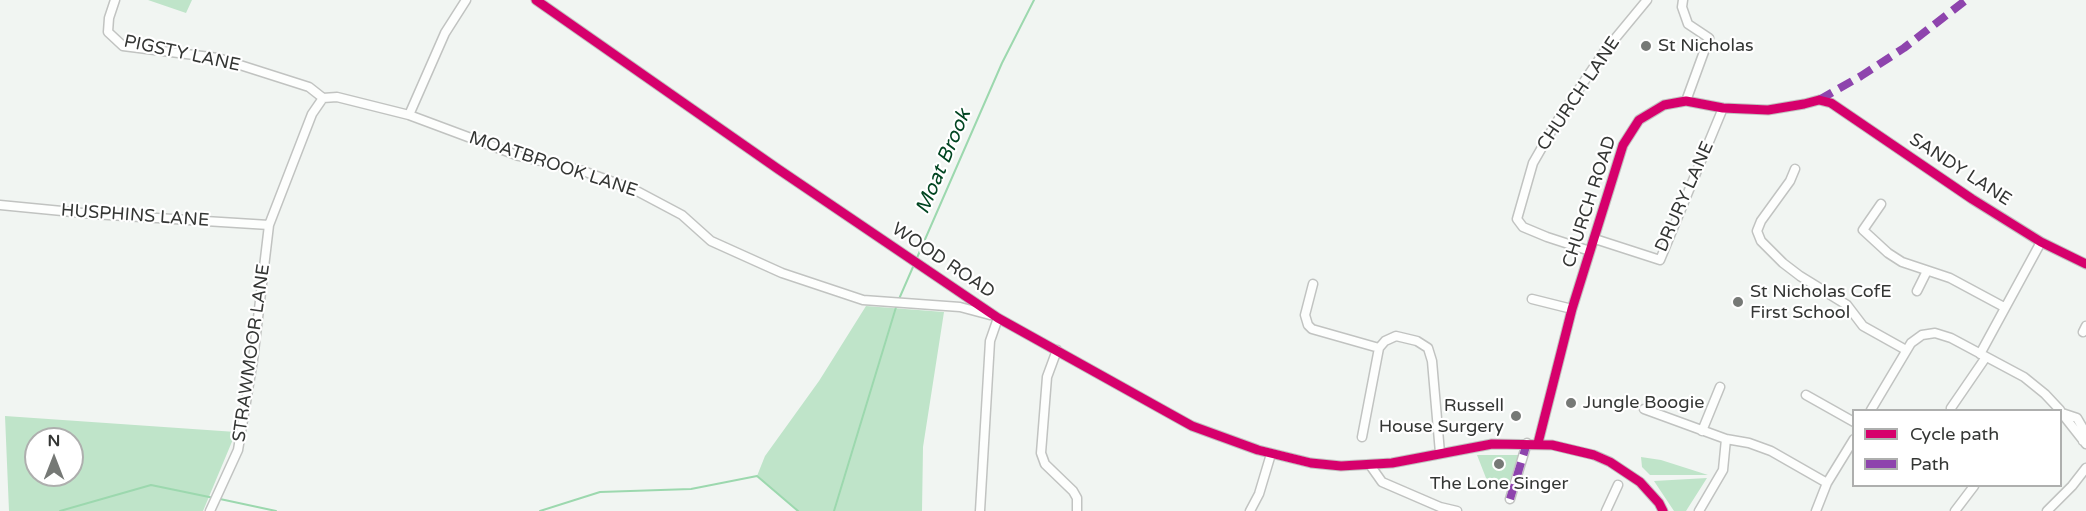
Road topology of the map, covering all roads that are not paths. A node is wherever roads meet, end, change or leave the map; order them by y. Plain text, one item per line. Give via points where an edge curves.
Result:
1 (115, 0) edge
2 (465, 0) edge
3 (536, 0) edge
4 (1647, 0) edge
5 (1683, 0) edge
6 (322, 98) junction
7 (1819, 100) joint
8 (1686, 101) junction
9 (1723, 108) junction
10 (409, 115) junction
11 (1795, 169) dead end
12 (1881, 204) dead end
13 (0, 205) edge
14 (269, 225) junction
15 (1595, 238) junction
16 (2041, 242) junction
17 (1590, 251) junction
18 (2086, 264) edge
19 (1927, 271) junction
20 (1313, 284) dead end
21 (1917, 291) dead end
22 (1532, 299) dead end
23 (2004, 307) junction
24 (1572, 309) junction
25 (998, 318) junction
26 (1379, 348) junction
27 (1058, 350) junction
28 (1906, 350) junction
29 (1983, 355) junction
30 (1720, 387) dead end
31 (1806, 394) dead end
32 (1951, 408) dead end
33 (1644, 409) dead end
34 (1872, 409) edge
35 (2058, 409) edge
36 (2062, 413) edge
37 (1852, 421) edge
38 (1702, 431) junction
39 (1362, 437) dead end
40 (1726, 439) junction
41 (1852, 442) edge
42 (1527, 443) junction
43 (1538, 443) junction
44 (2085, 443) edge
45 (1440, 453) junction
46 (1271, 454) junction
47 (1370, 465) junction
48 (2086, 468) edge
49 (1827, 483) junction
50 (1618, 485) dead end
51 (1973, 487) edge
52 (1510, 499) dead end
53 (210, 511) edge
54 (980, 511) edge
55 (1077, 511) edge
56 (1250, 511) edge
57 (1457, 511) edge
58 (1606, 511) edge
59 (1663, 511) edge
60 (1699, 511) edge
61 (1816, 511) edge
62 (1955, 511) edge
63 (2047, 511) edge

1 - 6 street, PIGSTY LANE via 108,32 123,46 218,58 309,87
2 - 10 street via 445,33
3 - 25 street, WOOD ROAD
4 - 17 street, CHURCH LANE via 1604,52 1556,123 1533,163 1517,219 1523,227
5 - 8 street via 1688,24 1709,38
6 - 10 street, MOATBROOK LANE via 337,97
6 - 14 street, STRAWMOOR LANE via 312,114
7 - 9 street, CHURCH ROAD via 1768,110
7 - 16 street, SANDY LANE via 1831,103
8 - 9 street, CHURCH ROAD
8 - 15 street, CHURCH ROAD via 1664,105 1639,120 1623,145
9 - 15 street, DRURY LANE via 1660,260
10 - 25 street, MOATBROOK LANE via 519,156 583,171 643,194 682,215 711,241 782,273 863,300 960,307
11 - 28 street via 1761,221 1757,231 1761,241 1800,276 1847,305 1863,326
12 - 19 street via 1863,230 1895,258
13 - 14 street, HUSPHINS LANE
14 - 53 street, STRAWMOOR LANE via 238,450
15 - 17 street, CHURCH ROAD
16 - 18 street, SANDY LANE
16 - 23 street
17 - 24 street, CHURCH ROAD
19 - 21 street
19 - 23 street via 1950,278
20 - 26 street via 1305,309 1308,325 1319,332
22 - 24 street
23 - 29 street
24 - 43 street, CHURCH ROAD
25 - 27 street, WOOD ROAD
25 - 54 street via 990,350
26 - 39 street
26 - 45 street via 1396,336 1418,341 1428,348
27 - 46 street, WOOD ROAD via 1192,426
27 - 55 street via 1047,377 1041,453 1044,464 1077,498
28 - 29 street via 1916,338 1935,333
28 - 34 street
29 - 32 street
29 - 35 street via 2036,386
30 - 38 street
31 - 37 street
33 - 38 street
36 - 44 street
38 - 40 street
40 - 49 street via 1770,451
40 - 60 street via 1723,470
41 - 49 street
42 - 43 street, WOOD ROAD
42 - 45 street, WOOD ROAD via 1492,444
42 - 52 street
43 - 59 street, WOOD ROAD via 1594,454 1610,462 1640,482
45 - 47 street, WOOD ROAD
46 - 47 street, WOOD ROAD via 1327,465
46 - 56 street
47 - 57 street via 1382,482
48 - 63 street
49 - 61 street
50 - 58 street
51 - 62 street

